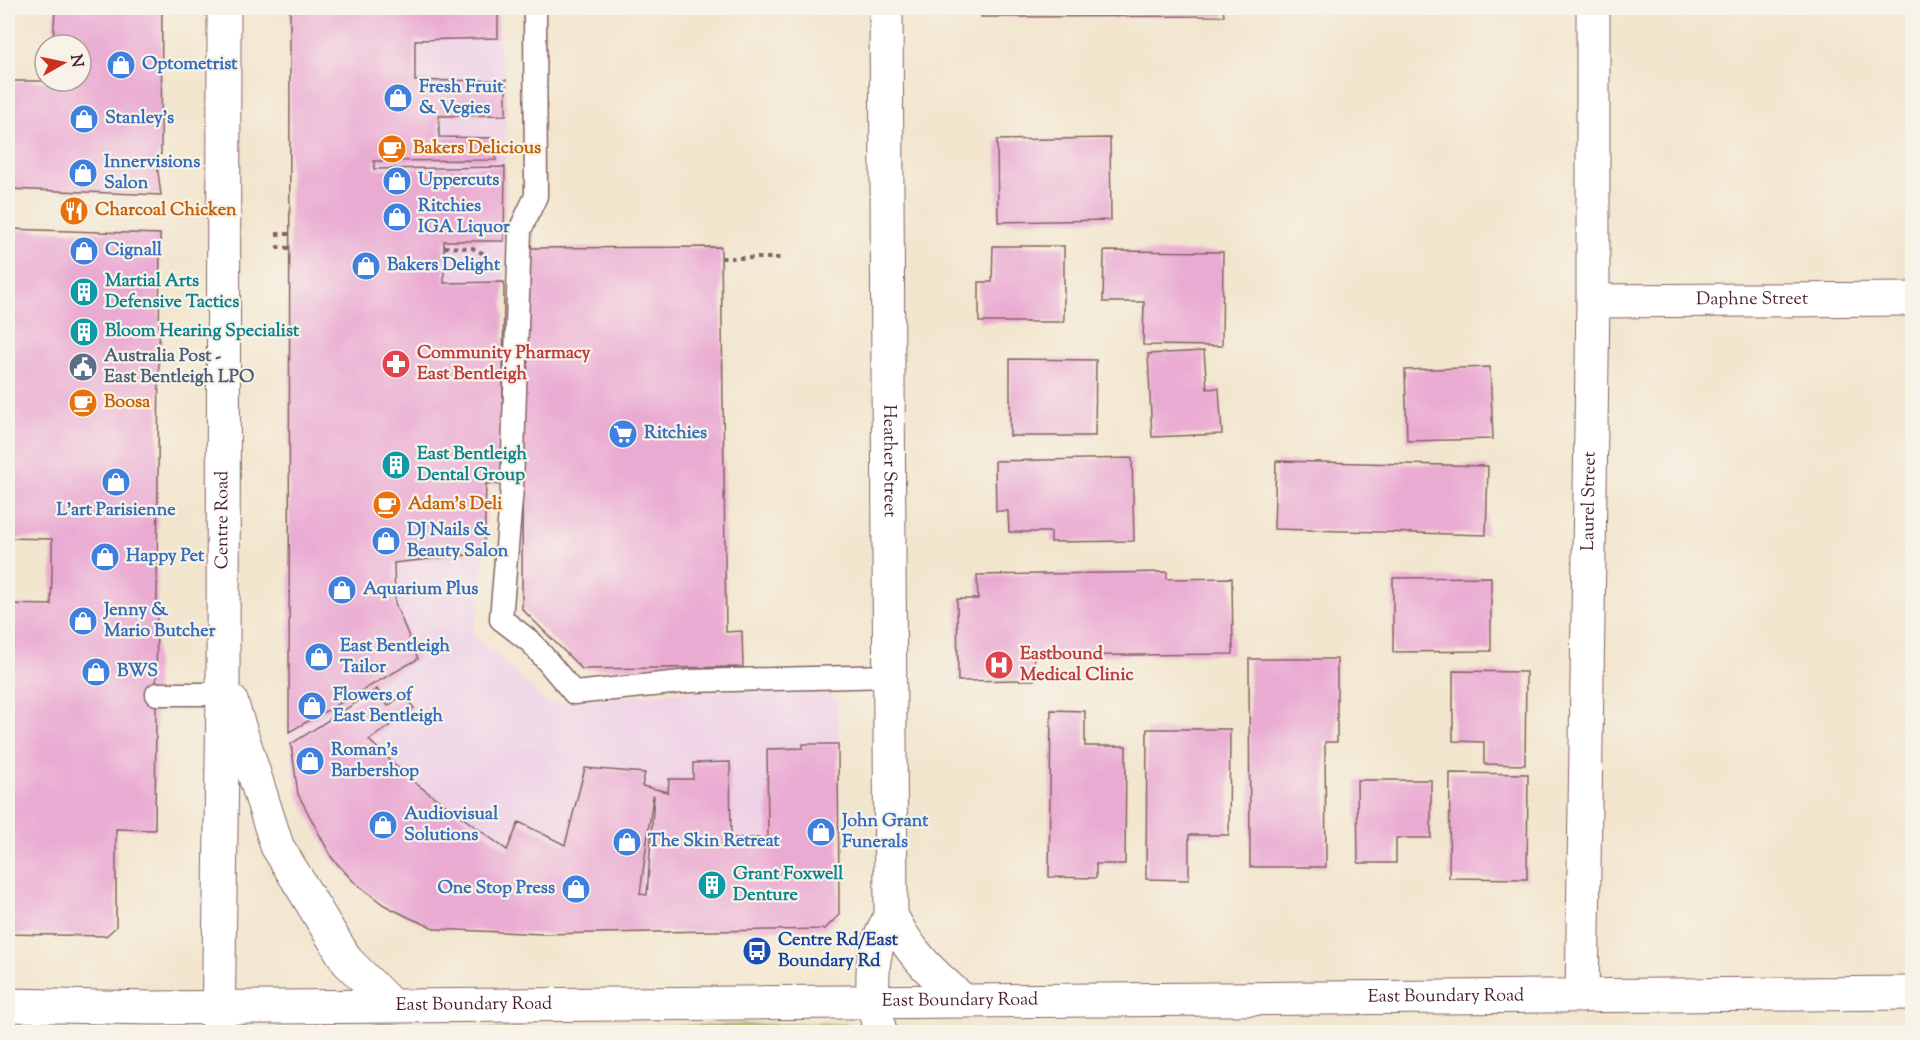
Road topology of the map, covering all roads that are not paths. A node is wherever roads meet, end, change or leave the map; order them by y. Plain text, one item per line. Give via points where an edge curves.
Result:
1 (224, 8) edge
2 (535, 8) edge
3 (885, 8) edge
4 (1593, 8) edge
5 (1912, 299) edge
6 (1593, 302) junction
7 (890, 676) junction
8 (222, 682) junction
9 (157, 694) dead end
10 (891, 915) junction
11 (1912, 993) edge
12 (1582, 996) junction
13 (964, 1001) junction
14 (8, 1005) edge
15 (391, 1005) junction
16 (877, 1017) edge
17 (218, 1019) edge

1 - 8 main road, Centre Road
2 - 7 lane via 536,196 520,230 512,488 501,619 532,643 574,693 691,681
3 - 7 main road, Heather Street
4 - 6 main road, Laurel Street
5 - 6 main road, Daphne Street
6 - 12 main road, Laurel Street
7 - 10 main road, Heather Street
8 - 9 lane
8 - 15 main road via 277,846 347,961
8 - 17 main road, Centre Road
10 - 13 main road, Heather Street via 915,957
10 - 16 main road via 876,941 872,966
11 - 12 main road, East Boundary Road
12 - 13 main road, East Boundary Road
13 - 16 main road, East Boundary Road
14 - 17 main road, East Boundary Road via 153,1008
15 - 16 main road, East Boundary Road
15 - 17 main road, East Boundary Road

